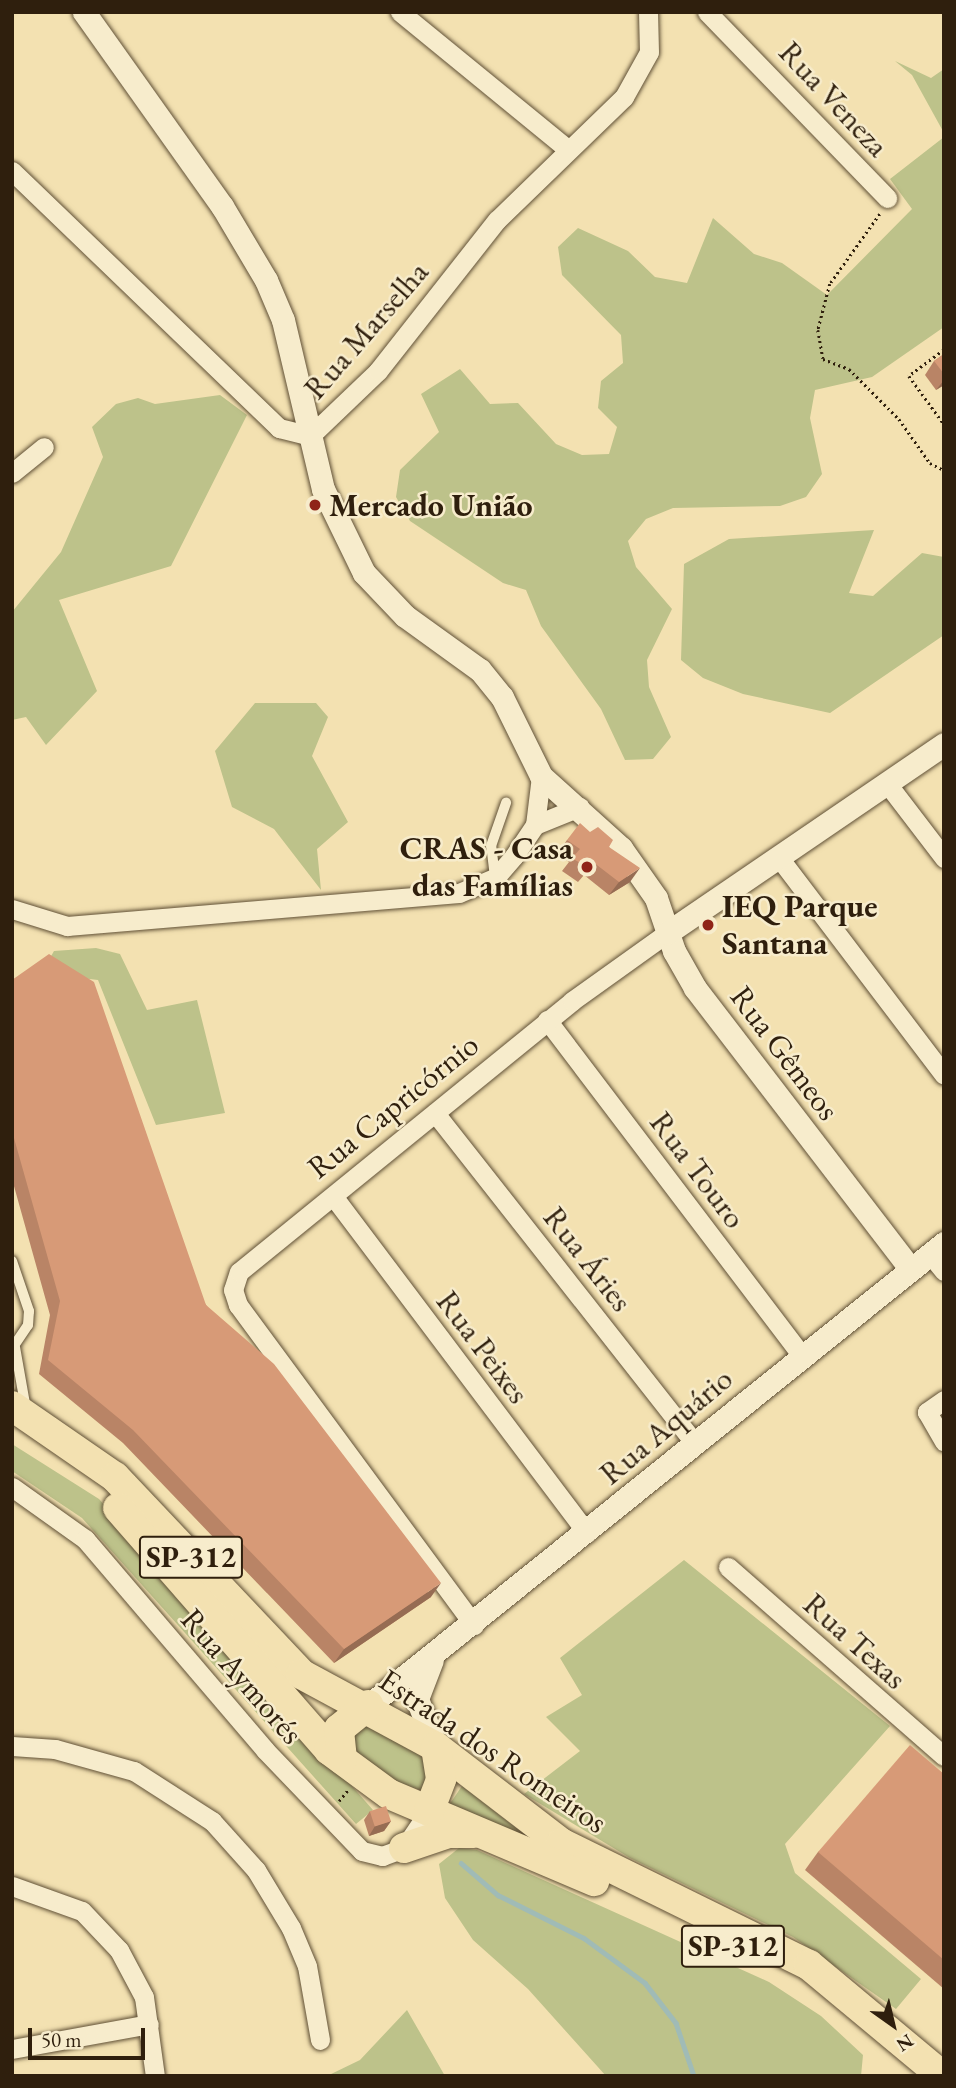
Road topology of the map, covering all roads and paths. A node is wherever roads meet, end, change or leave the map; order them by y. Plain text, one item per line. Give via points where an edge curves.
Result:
1 (85, 12) edge
2 (400, 12) edge
3 (648, 12) edge
4 (706, 12) edge
5 (566, 148) junction
6 (12, 171) edge
7 (887, 198) joint
8 (944, 350) edge
9 (944, 424) edge
10 (310, 436) junction
11 (44, 447) dead end
12 (944, 470) edge
13 (12, 473) edge
14 (944, 744) edge
15 (541, 776) junction
16 (889, 786) junction
17 (506, 803) dead end
18 (579, 807) junction
19 (535, 825) junction
20 (944, 858) edge
21 (780, 859) junction
22 (495, 878) junction
23 (12, 909) edge
24 (667, 933) junction
25 (547, 1020) junction
26 (944, 1075) edge
27 (435, 1113) junction
28 (334, 1196) junction
29 (939, 1256) edge
30 (12, 1261) edge
31 (911, 1269) junction
32 (14, 1348) edge
33 (801, 1355) junction
34 (936, 1403) edge
35 (18, 1417) edge
36 (694, 1442) junction
37 (944, 1442) edge
38 (12, 1487) edge
39 (587, 1533) junction
40 (728, 1567) dead end
41 (474, 1625) junction
42 (432, 1660) junction
43 (369, 1705) junction
44 (12, 1746) edge
45 (436, 1747) junction
46 (944, 1756) edge
47 (352, 1767) junction
48 (389, 1794) junction
49 (429, 1811) junction
50 (326, 1814) junction
51 (481, 1833) junction
52 (404, 1849) junction
53 (12, 1886) edge
54 (149, 2024) junction
55 (320, 2040) dead end
56 (12, 2049) edge
57 (155, 2076) edge
58 (915, 2076) edge
59 (942, 2076) edge

1 - 10 street via 260,269 283,320
2 - 5 street
3 - 5 street, Rua Marselha via 649,52 641,74
4 - 7 street, Rua Veneza
5 - 10 street, Rua Marselha via 497,220 378,371
6 - 10 street, Rua Marselha via 279,428
7 - 12 path via 876,225 830,284 818,330 823,359 849,369 899,419 930,463
8 - 9 path via 909,376
10 - 15 street via 330,509 364,573 405,616 491,682
11 - 13 street
14 - 16 street, Rua Capricórnio
15 - 18 street, Rua Gêmeos
15 - 19 street
16 - 20 street
16 - 21 street, Rua Capricórnio
17 - 22 lane via 491,846
18 - 19 street
18 - 24 street, Rua Gêmeos via 638,869 656,898
19 - 22 street
21 - 24 street, Rua Capricórnio
21 - 26 street
22 - 23 street via 434,896 67,926
24 - 25 street, Rua Capricórnio
24 - 31 street, Rua Gêmeos via 695,988
25 - 27 street, Rua Capricórnio
25 - 33 street, Rua Touro
27 - 28 street, Rua Capricórnio
27 - 36 street, Rua Áries
28 - 39 street, Rua Peixes
28 - 41 street, Rua Capricórnio via 239,1272 234,1299
29 - 31 street, Rua Aquário
30 - 32 lane via 29,1311
31 - 33 street, Rua Aquário
32 - 35 lane
33 - 36 street, Rua Aquário
34 - 37 street via 930,1425
35 - 43 main road, Estrada dos Romeiros / SP-312 via 125,1486 285,1661 316,1683
35 - 47 main road, Estrada dos Romeiros / SP-312 via 121,1510 273,1691
36 - 39 street, Rua Aquário
38 - 50 street, Rua Aymorés via 85,1539
39 - 41 street, Rua Aquário
40 - 46 street, Rua Texas
41 - 42 street, Rua Aquário
42 - 43 street, Rua Aquário
42 - 45 street via 417,1699
43 - 45 main road, Estrada dos Romeiros / SP-312
43 - 47 main road via 339,1729
44 - 55 street via 55,1749 134,1771 212,1821 256,1870 291,1928 307,1966
45 - 49 main road via 441,1779
45 - 59 main road, Estrada dos Romeiros / SP-312 via 561,1843 809,1965
47 - 48 main road, Estrada dos Romeiros / SP-312
47 - 50 path
48 - 49 main road, Estrada dos Romeiros / SP-312
48 - 52 street via 405,1824
49 - 51 main road, Estrada dos Romeiros / SP-312
49 - 52 street
50 - 52 street, Rua Aymorés via 369,1855
51 - 52 main road via 448,1833
51 - 58 main road, Estrada dos Romeiros / SP-312 via 781,1969 834,2004
53 - 54 street via 61,1899 104,1931 134,1975
54 - 56 street
54 - 57 street

